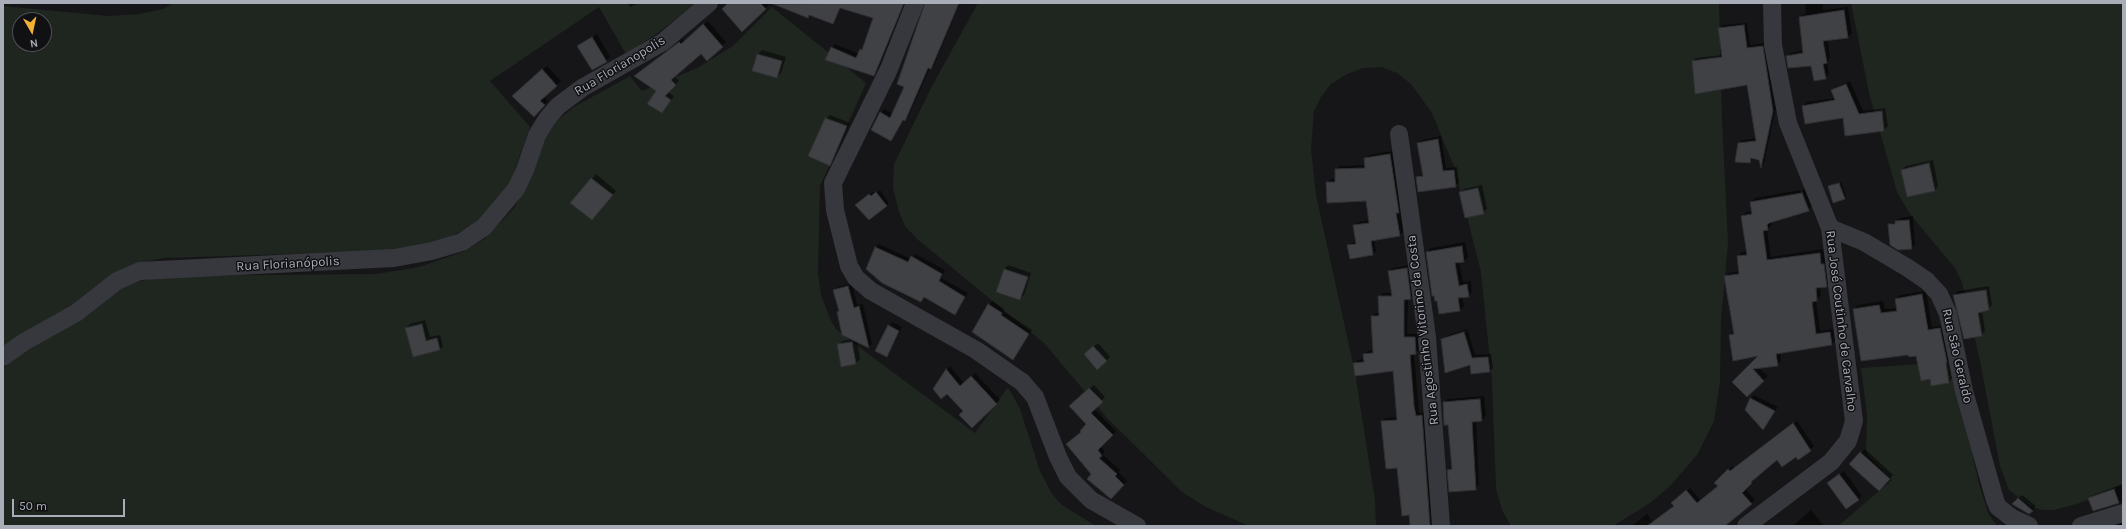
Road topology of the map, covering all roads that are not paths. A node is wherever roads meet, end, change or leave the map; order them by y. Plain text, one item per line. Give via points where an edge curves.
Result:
1 (709, 3) edge
2 (915, 3) edge
3 (1772, 3) edge
4 (1399, 134) dead end
5 (537, 135) joint
6 (1830, 228) junction
7 (3, 357) edge
8 (2123, 512) edge
9 (1137, 526) edge
10 (1441, 526) edge
11 (1746, 526) edge
12 (2029, 526) edge
13 (2081, 526) edge

1 - 5 street, Rua Florianopolis via 663,42 565,100 547,119
2 - 9 street via 889,69 834,182 835,210 849,266 856,278 871,290 976,350 1022,382 1035,397 1068,477 1091,500
3 - 6 street, Rua José Coutinho de Carvalho via 1774,52 1788,123
4 - 10 street, Rua Agostinho Vitorino da Costa via 1427,337
5 - 7 street, Rua Florianópolis via 516,189 484,227 458,243 394,258 140,271 118,281 76,313 24,342
6 - 11 street, Rua José Coutinho de Carvalho via 1853,428 1845,447 1831,462
6 - 12 street, Rua São Geraldo via 1864,242 1908,268 1927,281 1939,294 1948,314 1964,391 1995,500 2008,516
8 - 13 street

